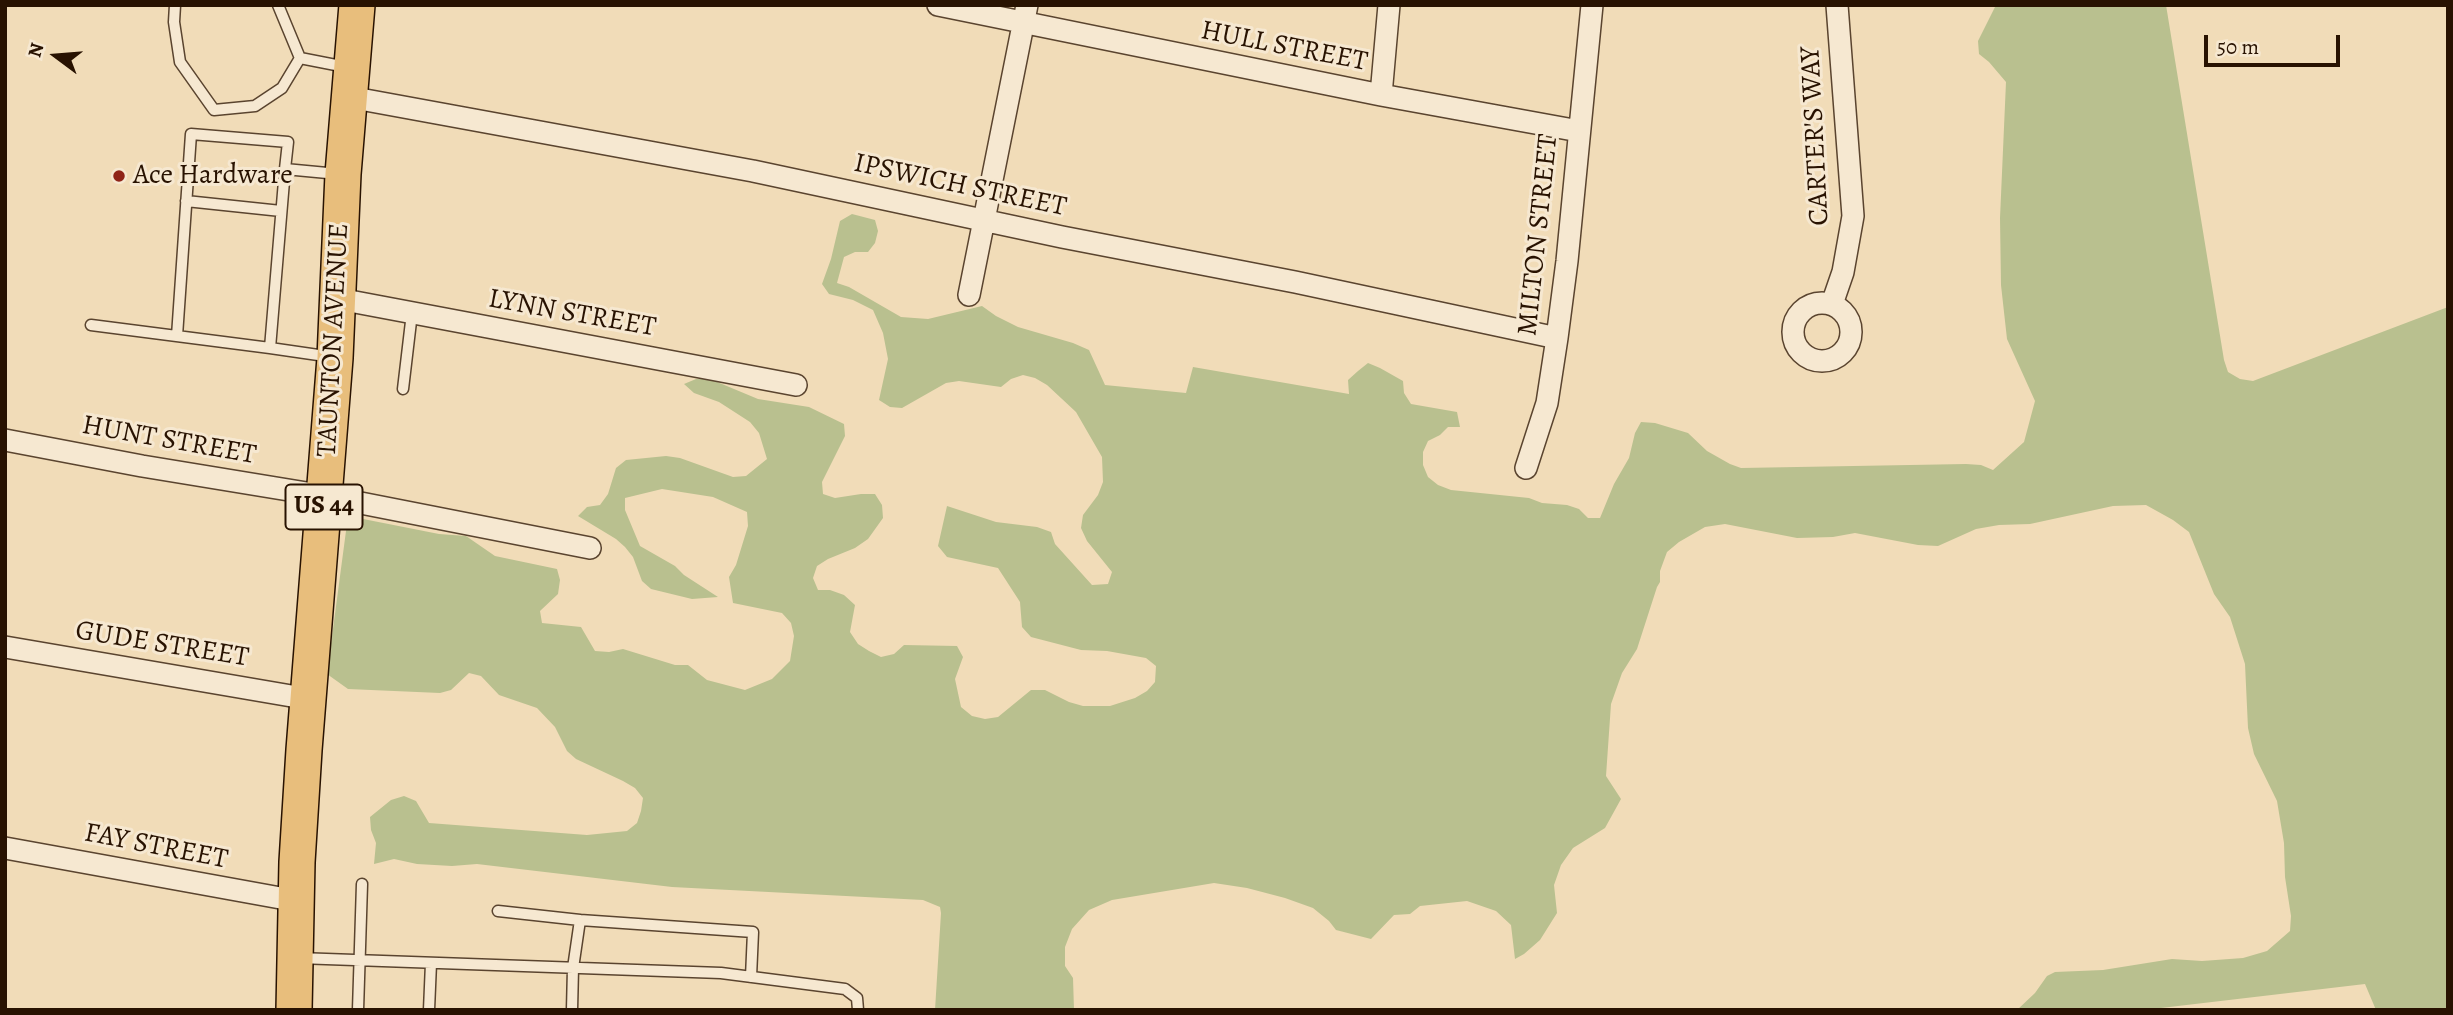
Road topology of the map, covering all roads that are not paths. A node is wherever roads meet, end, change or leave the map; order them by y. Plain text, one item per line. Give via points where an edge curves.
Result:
1 (175, 5) edge
2 (278, 5) edge
3 (357, 5) edge
4 (937, 5) edge
5 (1389, 5) edge
6 (1592, 5) edge
7 (1837, 5) edge
8 (1025, 15) edge
9 (300, 58) junction
10 (350, 83) junction
11 (1381, 95) junction
12 (1579, 131) junction
13 (285, 169) junction
14 (343, 174) junction
15 (186, 201) junction
16 (281, 211) junction
17 (983, 220) junction
18 (968, 295) dead end
19 (339, 299) junction
20 (1832, 304) dead end
21 (412, 313) junction
22 (91, 325) dead end
23 (177, 336) junction
24 (1557, 338) junction
25 (270, 348) junction
26 (335, 358) junction
27 (796, 385) dead end
28 (403, 389) dead end
29 (5, 440) edge
30 (1526, 468) dead end
31 (325, 496) junction
32 (590, 548) dead end
33 (5, 647) edge
34 (309, 699) junction
35 (5, 848) edge
36 (362, 884) dead end
37 (297, 901) junction
38 (498, 911) dead end
39 (580, 920) junction
40 (295, 958) junction
41 (358, 960) junction
42 (431, 963) junction
43 (573, 968) junction
44 (751, 977) junction
45 (572, 1009) edge
46 (294, 1010) edge
47 (358, 1010) edge
48 (429, 1010) edge
49 (585, 1010) edge
50 (858, 1010) edge

1 - 9 lane via 180,62 214,110 255,106 282,88
2 - 9 lane
3 - 10 highway, TAUNTON AVENUE / US 44
4 - 8 street, HULL STREET
5 - 11 street
6 - 12 street, MILTON STREET
7 - 20 street, CARTER'S WAY via 1853,216
8 - 11 street, HULL STREET
8 - 17 street
9 - 10 lane
10 - 14 highway, TAUNTON AVENUE / US 44
10 - 17 street, IPSWICH STREET
11 - 12 street, HULL STREET
12 - 24 street, MILTON STREET
13 - 14 lane
13 - 15 lane via 288,142 191,134
13 - 16 lane
14 - 19 highway, TAUNTON AVENUE / US 44
15 - 16 lane
15 - 23 lane
16 - 25 lane
17 - 18 street
17 - 24 street, IPSWICH STREET
19 - 21 street, LYNN STREET
19 - 26 highway, TAUNTON AVENUE / US 44
21 - 27 street, LYNN STREET
21 - 28 lane
22 - 23 lane
23 - 25 lane
24 - 30 street, MILTON STREET via 1547,403
25 - 26 lane
26 - 31 highway, TAUNTON AVENUE / US 44
29 - 31 street, HUNT STREET
31 - 32 street, HUNT STREET
31 - 34 highway, TAUNTON AVENUE / US 44
33 - 34 street, GUDE STREET
34 - 37 highway, TAUNTON AVENUE / US 44
35 - 37 street, FAY STREET
36 - 41 lane
37 - 40 highway, TAUNTON AVENUE / US 44
38 - 39 lane
39 - 43 lane
39 - 44 lane via 754,932
40 - 41 lane
40 - 46 highway, TAUNTON AVENUE / US 44
41 - 42 lane
41 - 47 lane
42 - 43 lane
42 - 48 lane
43 - 44 lane
43 - 45 lane
44 - 50 lane via 845,989 857,999
45 - 49 lane

